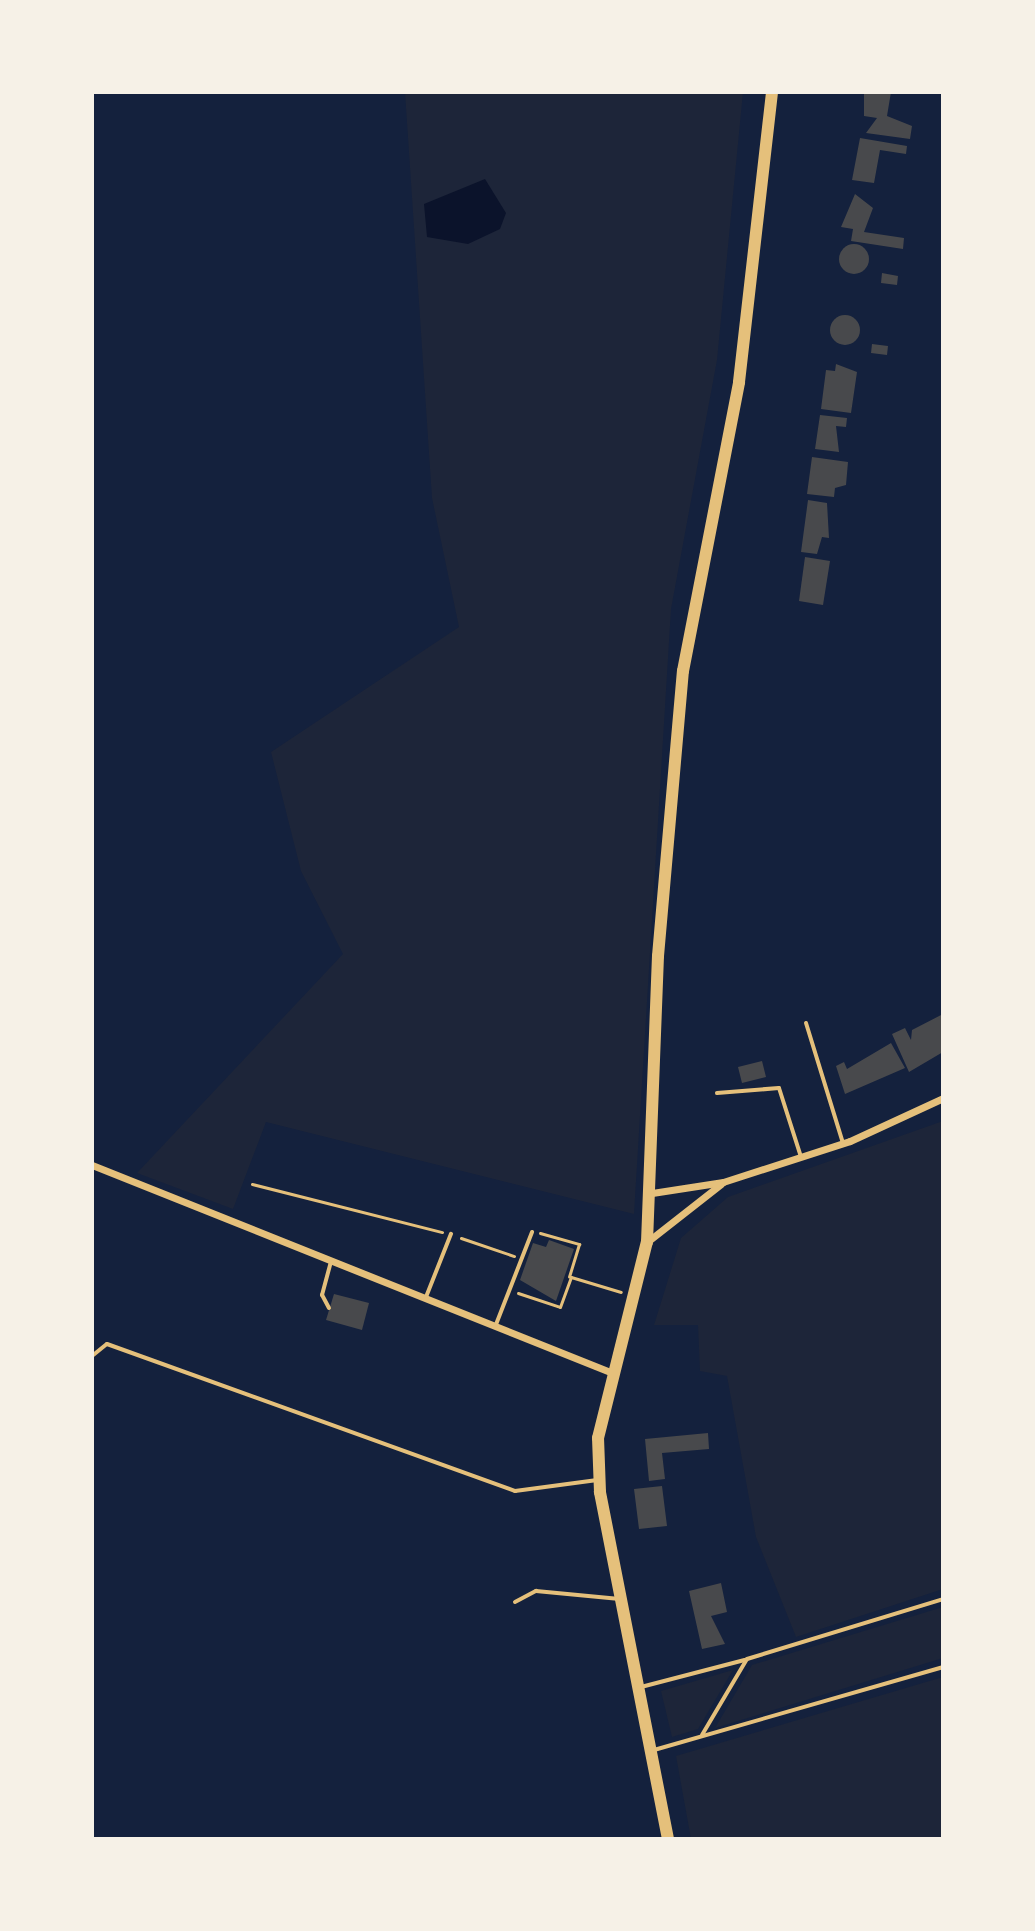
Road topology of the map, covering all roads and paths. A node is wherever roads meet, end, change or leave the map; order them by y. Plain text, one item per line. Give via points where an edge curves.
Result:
1 (772, 92) edge
2 (806, 1023) dead end
3 (717, 1093) dead end
4 (943, 1098) edge
5 (843, 1143) junction
6 (801, 1157) junction
7 (92, 1165) edge
8 (723, 1182) junction
9 (252, 1184) dead end
10 (651, 1199) junction
11 (532, 1232) joint
12 (451, 1234) junction
13 (647, 1242) junction
14 (331, 1259) junction
15 (521, 1259) junction
16 (570, 1277) junction
17 (510, 1290) junction
18 (632, 1296) junction
19 (426, 1300) junction
20 (329, 1308) dead end
21 (494, 1329) junction
22 (92, 1356) edge
23 (610, 1372) junction
24 (599, 1480) junction
25 (622, 1599) junction
26 (943, 1599) edge
27 (515, 1602) dead end
28 (747, 1659) junction
29 (943, 1667) edge
30 (641, 1687) junction
31 (700, 1737) junction
32 (654, 1750) junction
33 (668, 1839) edge

1 - 10 main road via 739,382 681,685 658,956
2 - 5 lane
3 - 6 lane via 779,1088
4 - 5 street
5 - 6 street
6 - 8 street
7 - 14 street
8 - 10 street
8 - 13 street
9 - 12 path
10 - 13 main road
11 - 15 lane
11 - 16 path via 579,1244
12 - 15 path
12 - 19 lane
13 - 18 main road
14 - 19 street
14 - 20 lane via 322,1295
15 - 17 lane
16 - 17 path via 560,1307
16 - 18 path
17 - 21 lane
18 - 23 main road
19 - 21 street
21 - 23 street
22 - 24 lane via 107,1344 505,1488
23 - 24 main road
24 - 25 main road
25 - 27 lane via 536,1591
25 - 30 main road
26 - 28 lane
28 - 30 lane
28 - 31 lane
29 - 31 lane
30 - 32 main road
31 - 32 lane
32 - 33 main road

